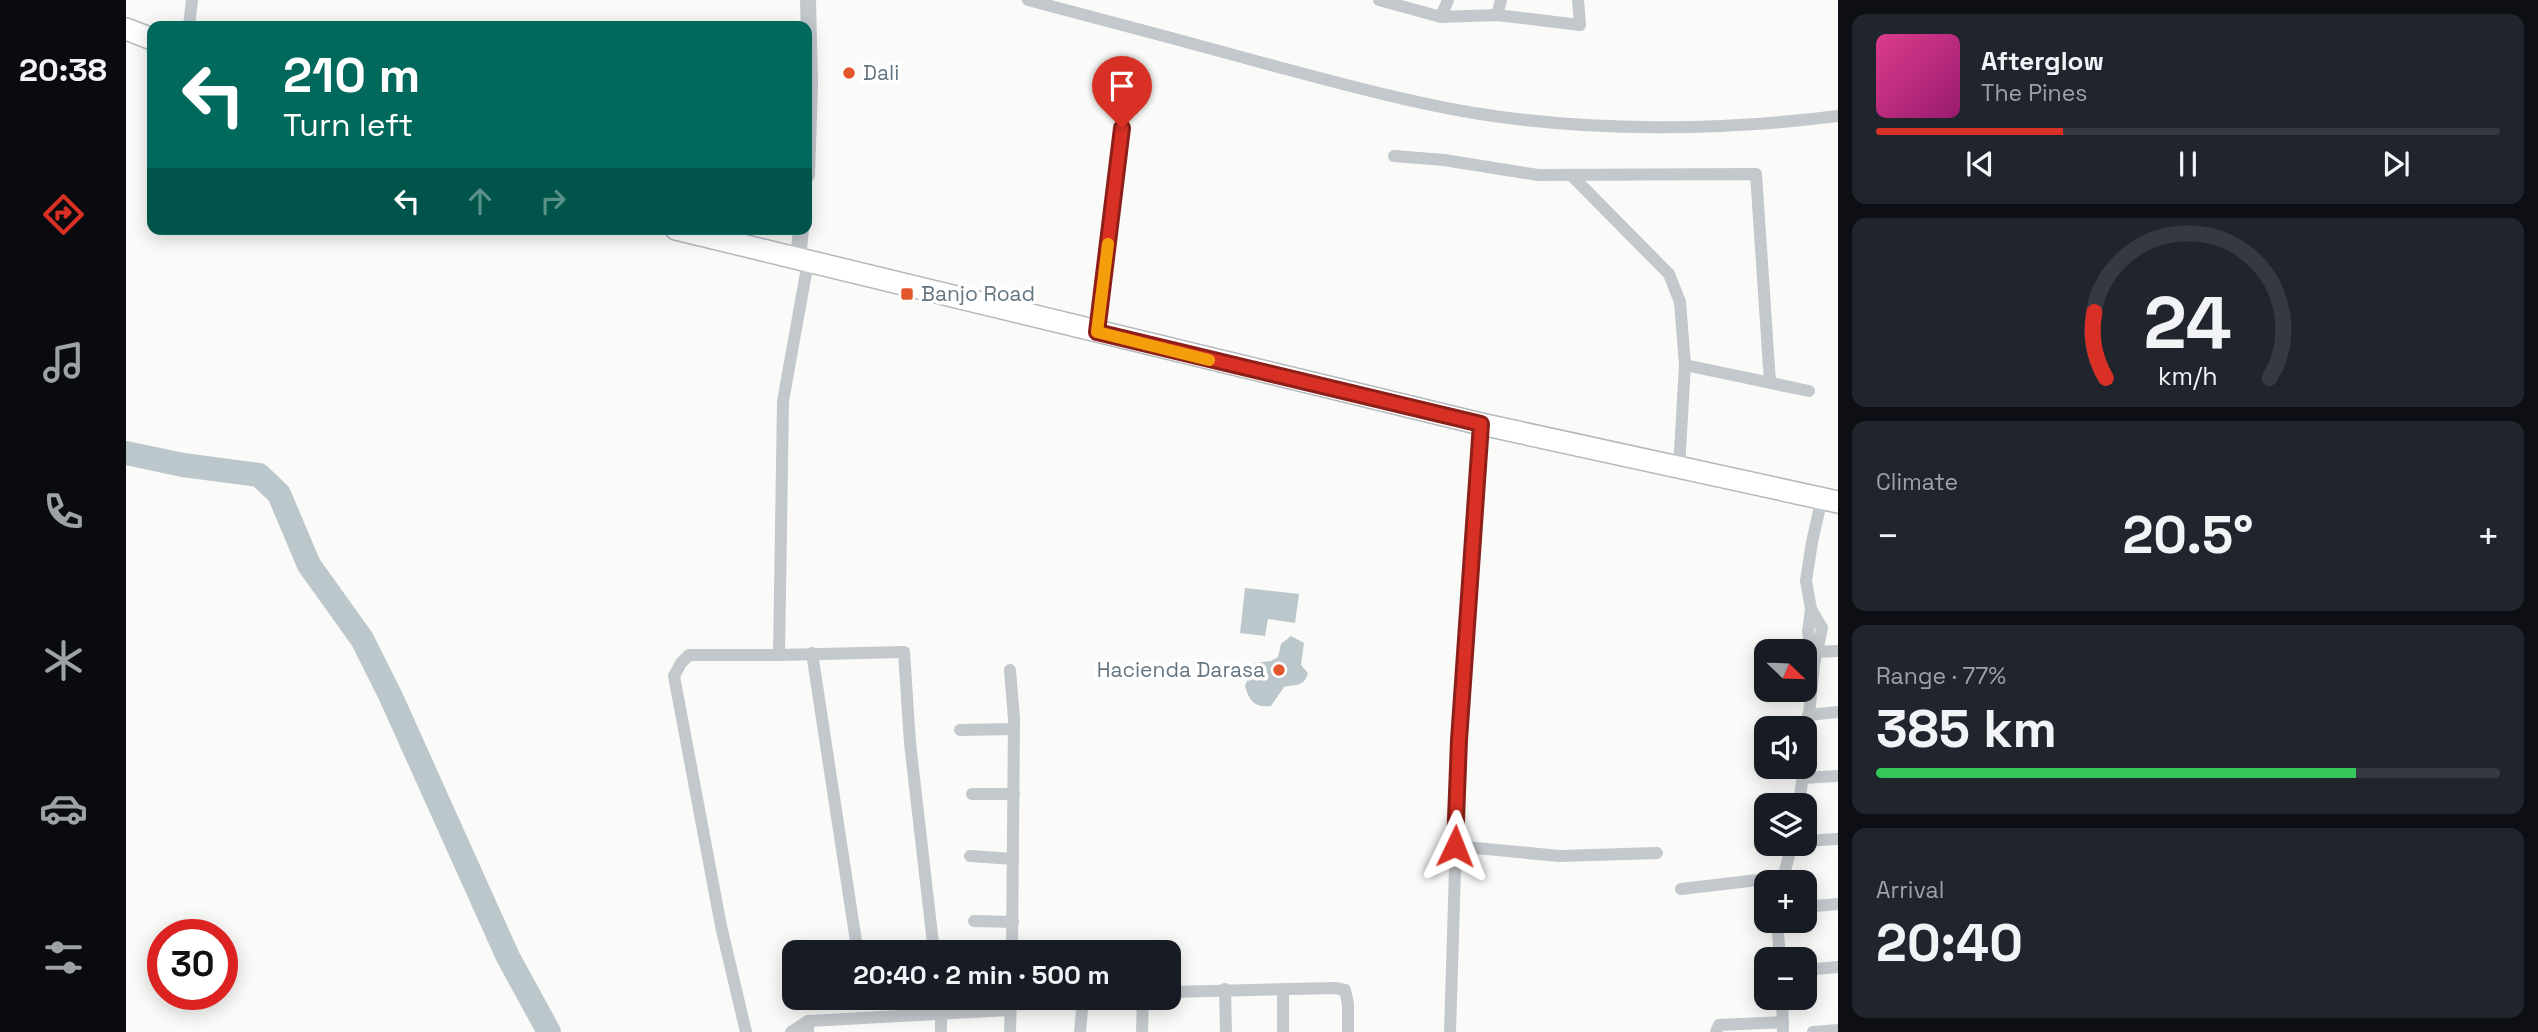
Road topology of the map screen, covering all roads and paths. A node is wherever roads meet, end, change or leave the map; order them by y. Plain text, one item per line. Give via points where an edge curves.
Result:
1 (192, 0) edge
2 (808, 0) edge
3 (1028, 0) edge
4 (1448, 0) edge
5 (1501, 0) edge
6 (1578, 0) edge
7 (1388, 1) edge
8 (1497, 15) junction
9 (1441, 17) junction
10 (190, 21) edge
11 (808, 21) edge
12 (126, 29) edge
13 (147, 37) edge
14 (1838, 116) edge
15 (1122, 128) dead end
16 (1394, 156) dead end
17 (1572, 176) junction
18 (700, 235) edge
19 (801, 235) edge
20 (803, 261) junction
21 (1097, 332) junction
22 (1685, 365) junction
23 (1770, 382) junction
24 (1809, 391) dead end
25 (1481, 424) junction
26 (1679, 468) junction
27 (1830, 500) edge
28 (1810, 639) edge
29 (1838, 651) edge
30 (812, 653) junction
31 (779, 655) junction
32 (1817, 655) edge
33 (1010, 670) dead end
34 (1809, 702) edge
35 (1838, 712) edge
36 (1808, 715) joint
37 (1014, 729) junction
38 (960, 730) dead end
39 (1817, 772) edge
40 (1838, 776) edge
41 (972, 794) dead end
42 (1014, 794) junction
43 (1838, 839) edge
44 (1817, 840) edge
45 (1455, 846) junction
46 (1657, 853) dead end
47 (970, 856) dead end
48 (1013, 859) junction
49 (1754, 882) edge
50 (1681, 889) dead end
51 (1838, 904) edge
52 (1817, 906) edge
53 (974, 921) dead end
54 (1013, 922) junction
55 (856, 940) edge
56 (933, 940) edge
57 (1012, 940) edge
58 (1838, 967) edge
59 (1817, 969) edge
60 (1225, 989) junction
61 (1283, 989) junction
62 (1181, 991) edge
63 (958, 1010) edge
64 (1010, 1010) edge
65 (1082, 1010) edge
66 (1143, 1010) edge
67 (941, 1012) junction
68 (808, 1027) edge
69 (1783, 1027) edge
70 (1838, 1030) edge
71 (746, 1032) edge
72 (791, 1032) edge
73 (941, 1032) edge
74 (1010, 1032) edge
75 (1080, 1032) edge
76 (1142, 1032) edge
77 (1226, 1032) edge
78 (1283, 1032) edge
79 (1348, 1032) edge
80 (1450, 1032) edge
81 (1716, 1032) edge
82 (1813, 1032) edge

1 - 10 street
2 - 11 street
3 - 14 street via 1373,92 1475,113 1580,124 1713,128
4 - 9 street
5 - 8 street
6 - 8 street via 1580,25
7 - 9 street
8 - 9 street
12 - 13 highway
15 - 21 street
16 - 17 street
17 - 22 street via 1669,274 1680,302
17 - 23 street via 1756,174
18 - 20 highway
19 - 20 street
20 - 21 highway
20 - 31 street via 783,401
21 - 25 highway
22 - 23 street
22 - 26 street
23 - 24 street
25 - 26 highway
25 - 45 street
26 - 27 highway
27 - 28 street via 1806,581
29 - 32 street
30 - 31 street
30 - 55 street
30 - 56 street via 904,652
31 - 71 street via 689,655 674,676
33 - 37 street
34 - 36 street
35 - 36 street
37 - 38 street
37 - 42 street
39 - 40 street
41 - 42 street
42 - 48 street
43 - 44 street
45 - 46 street via 1559,856
45 - 80 street
47 - 48 street
48 - 54 street
49 - 50 street
51 - 52 street
53 - 54 street
54 - 57 street
58 - 59 street
60 - 61 street
60 - 62 street
60 - 77 street
61 - 78 street
61 - 79 street via 1345,990
63 - 67 street
64 - 74 street
65 - 75 street
66 - 76 street
67 - 68 street
67 - 73 street
68 - 72 street
69 - 81 street via 1719,1025
70 - 82 street

